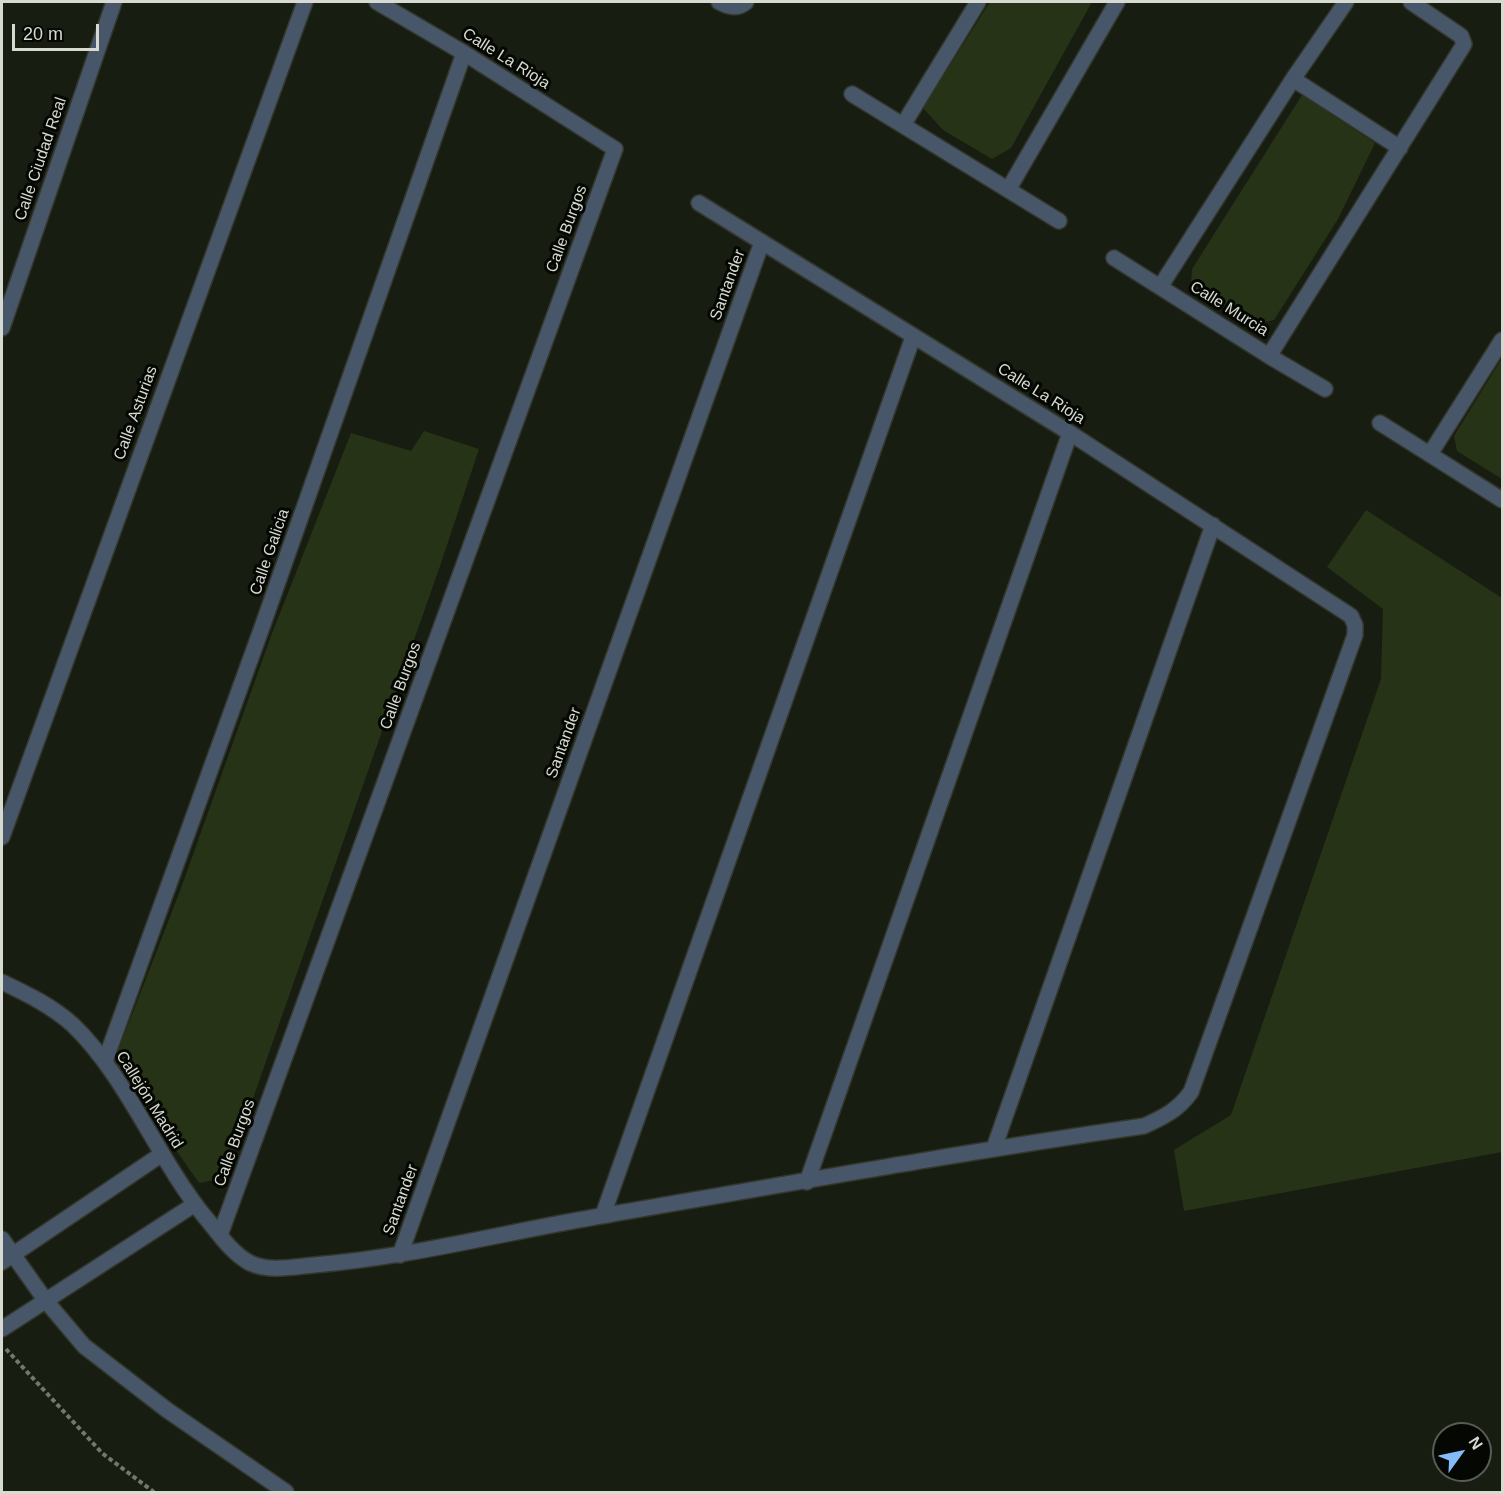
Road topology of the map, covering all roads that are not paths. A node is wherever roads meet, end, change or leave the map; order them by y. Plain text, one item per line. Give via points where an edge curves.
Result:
1 (114, 2) edge
2 (305, 2) edge
3 (377, 2) edge
4 (719, 2) edge
5 (746, 2) edge
6 (978, 2) edge
7 (1117, 2) edge
8 (1346, 2) edge
9 (1416, 3) edge
10 (464, 53) junction
11 (1293, 79) junction
12 (852, 94) dead end
13 (903, 125) junction
14 (1400, 148) junction
15 (615, 149) joint
16 (1008, 190) junction
17 (699, 203) dead end
18 (1059, 221) dead end
19 (762, 242) junction
20 (1114, 258) dead end
21 (1160, 287) junction
22 (2, 328) edge
23 (913, 337) junction
24 (1503, 340) edge
25 (1269, 357) junction
26 (1325, 389) dead end
27 (1380, 423) dead end
28 (1070, 433) junction
29 (1430, 454) junction
30 (1503, 500) edge
31 (1213, 525) junction
32 (1355, 625) joint
33 (2, 837) edge
34 (2, 982) edge
35 (105, 1061) junction
36 (994, 1148) junction
37 (162, 1154) junction
38 (807, 1182) junction
39 (195, 1204) junction
40 (603, 1215) junction
41 (220, 1235) junction
42 (2, 1239) edge
43 (400, 1255) junction
44 (7, 1258) edge
45 (46, 1301) junction
46 (2, 1329) edge
47 (286, 1492) edge

1 - 22 street, Calle Ciudad Real
2 - 33 street, Calle Asturias
3 - 10 street, Calle La Rioja
4 - 5 street via 731,7
6 - 13 street
7 - 16 street
8 - 11 street
9 - 14 street via 1461,36 1464,44
10 - 15 street, Calle La Rioja
10 - 35 street, Calle Galicia
11 - 14 street
11 - 21 street
12 - 13 street
13 - 16 street
14 - 25 street
15 - 41 street, Calle Burgos
16 - 18 street
17 - 19 street, Calle La Rioja
19 - 23 street, Calle La Rioja
19 - 43 street, Santander
20 - 21 street, Calle Murcia
21 - 25 street, Calle Murcia
23 - 28 street, Calle La Rioja
23 - 40 street
24 - 29 street
25 - 26 street, Calle Murcia
27 - 29 street
28 - 31 street, Calle La Rioja
28 - 38 street
29 - 30 street
31 - 32 street, Calle La Rioja via 1343,609
31 - 36 street
32 - 36 street, Callejón Madrid via 1355,635 1191,1092 1167,1116 1144,1126
34 - 35 street, Callejón Madrid via 51,1007
35 - 37 street, Callejón Madrid
36 - 38 street, Callejón Madrid
37 - 39 street, Callejón Madrid
37 - 44 street
38 - 40 street, Callejón Madrid
39 - 41 street, Callejón Madrid
39 - 45 street
40 - 43 street, Callejón Madrid
41 - 43 street, Callejón Madrid via 251,1263 273,1268
42 - 44 street
44 - 45 street
45 - 46 street
45 - 47 street via 84,1346 166,1410

